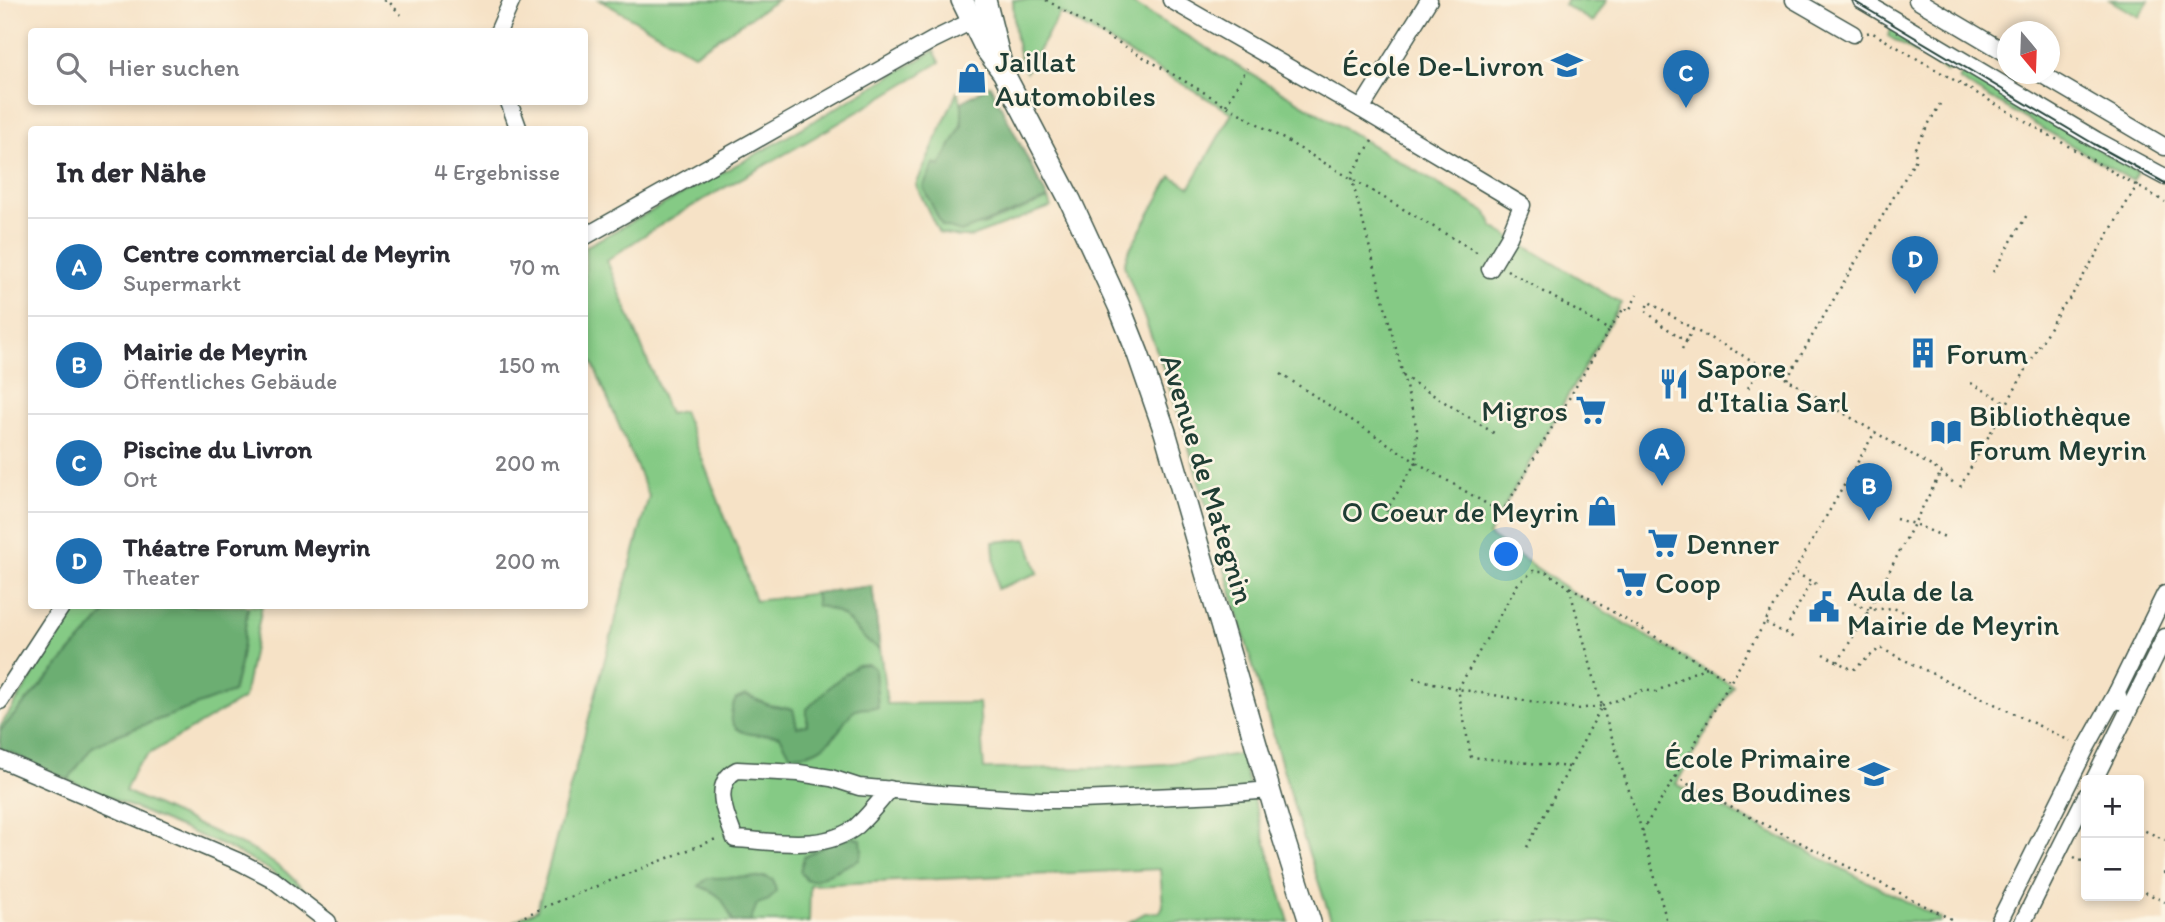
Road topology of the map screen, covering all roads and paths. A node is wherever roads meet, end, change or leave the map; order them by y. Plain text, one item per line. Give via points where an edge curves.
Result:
1 (384, 0) edge
2 (512, 0) edge
3 (962, 0) edge
4 (985, 0) edge
5 (999, 0) edge
6 (1046, 0) edge
7 (1171, 0) edge
8 (1429, 0) edge
9 (1794, 0) edge
10 (1861, 0) edge
11 (1917, 0) edge
12 (403, 17) dead end
13 (972, 21) junction
14 (500, 28) edge
15 (993, 29) junction
16 (1853, 34) joint
17 (1997, 48) edge
18 (1247, 68) dead end
19 (1003, 72) junction
20 (2058, 84) edge
21 (1940, 104) dead end
22 (510, 105) edge
23 (1226, 105) junction
24 (1361, 109) junction
25 (518, 126) edge
26 (1372, 141) dead end
27 (2165, 147) edge
28 (2145, 166) junction
29 (2165, 177) edge
30 (1352, 180) junction
31 (2137, 187) junction
32 (2165, 202) edge
33 (2028, 213) dead end
34 (588, 235) edge
35 (1490, 269) dead end
36 (1993, 272) dead end
37 (1693, 329) junction
38 (1609, 330) dead end
39 (1687, 341) junction
40 (1682, 349) dead end
41 (1762, 365) junction
42 (1281, 374) dead end
43 (1403, 376) junction
44 (1787, 379) junction
45 (1971, 383) dead end
46 (1748, 388) dead end
47 (2007, 403) junction
48 (1875, 432) junction
49 (1497, 435) dead end
50 (1416, 463) junction
51 (1941, 472) junction
52 (1385, 513) dead end
53 (1896, 519) dead end
54 (1914, 524) junction
55 (1945, 537) dead end
56 (1795, 572) junction
57 (1811, 582) junction
58 (1818, 585) dead end
59 (1569, 587) junction
60 (2165, 594) edge
61 (1848, 600) dead end
62 (60, 609) edge
63 (1869, 610) junction
64 (1907, 613) dead end
65 (1765, 623) junction
66 (1788, 623) dead end
67 (2165, 637) edge
68 (1794, 638) dead end
69 (1823, 654) dead end
70 (1839, 662) junction
71 (1707, 667) junction
72 (1413, 678) dead end
73 (1731, 681) junction
74 (1458, 689) junction
75 (2117, 692) junction
76 (0, 701) edge
77 (1602, 706) junction
78 (2125, 716) junction
79 (2086, 748) junction
80 (0, 759) edge
81 (1569, 767) junction
82 (2097, 775) edge
83 (1676, 776) junction
84 (890, 789) junction
85 (1270, 790) junction
86 (2081, 806) edge
87 (2144, 830) edge
88 (1642, 831) junction
89 (733, 832) junction
90 (2165, 840) edge
91 (1526, 849) dead end
92 (2069, 855) dead end
93 (2081, 861) edge
94 (2144, 892) edge
95 (2165, 902) edge
96 (328, 922) edge
97 (512, 922) edge
98 (1310, 922) edge
99 (1667, 922) edge
100 (1950, 922) edge
101 (1999, 922) edge
102 (2024, 922) edge

1 - 12 path
2 - 14 street
3 - 13 main road, Avenue de Mategnin
4 - 15 main road, Avenue de Mategnin
5 - 15 main road, Avenue de Mategnin
6 - 23 path
7 - 24 street
8 - 24 street
9 - 16 street
10 - 28 street
11 - 17 street
13 - 19 main road, Avenue de Mategnin
13 - 34 street
15 - 19 main road, Avenue de Mategnin
16 - 31 path via 1871,32
18 - 23 path
19 - 85 main road, Avenue de Mategnin via 1077,214 1138,354
20 - 27 street
21 - 44 path via 1915,148 1916,159
22 - 25 street
23 - 30 path
24 - 35 street via 1522,205
26 - 30 path
28 - 29 street
28 - 31 path
30 - 43 path
31 - 32 path
31 - 47 path
33 - 36 path
37 - 39 path
37 - 39 path via 1649,302 1645,310
37 - 41 path
38 - 50 path via 1502,513
39 - 40 path
41 - 44 path
41 - 46 path
42 - 50 path
43 - 49 path
43 - 50 path via 1417,429
44 - 48 path
45 - 47 path
47 - 51 path via 1958,486
48 - 51 path
48 - 56 path
50 - 52 path
51 - 54 path
53 - 54 path
54 - 55 path
54 - 63 path
56 - 57 path
56 - 65 path
57 - 58 path
57 - 66 path
59 - 71 path
59 - 74 path via 1545,571 1524,577
59 - 77 path
60 - 75 street
61 - 63 path
62 - 76 street
63 - 64 path via 1893,608
63 - 70 path
65 - 68 path
65 - 73 path
67 - 78 street
69 - 70 path
70 - 79 path via 1853,670 1880,648
71 - 73 path
71 - 77 path via 1656,692 1643,690
72 - 74 path
73 - 83 path
74 - 77 path via 1577,709
74 - 81 path via 1471,757
75 - 78 street
75 - 79 street
77 - 81 path
77 - 88 path
78 - 82 street
79 - 101 street
80 - 96 street via 240,862 271,878
81 - 91 path
83 - 88 path
83 - 100 path
84 - 85 street via 1066,800
84 - 89 street via 858,825 834,837 810,843 735,839
84 - 89 street via 799,773 737,770 728,775 722,795
85 - 98 main road, Avenue de Mategnin
86 - 102 street
87 - 90 path
88 - 99 path
89 - 97 path
92 - 93 path
94 - 95 path

